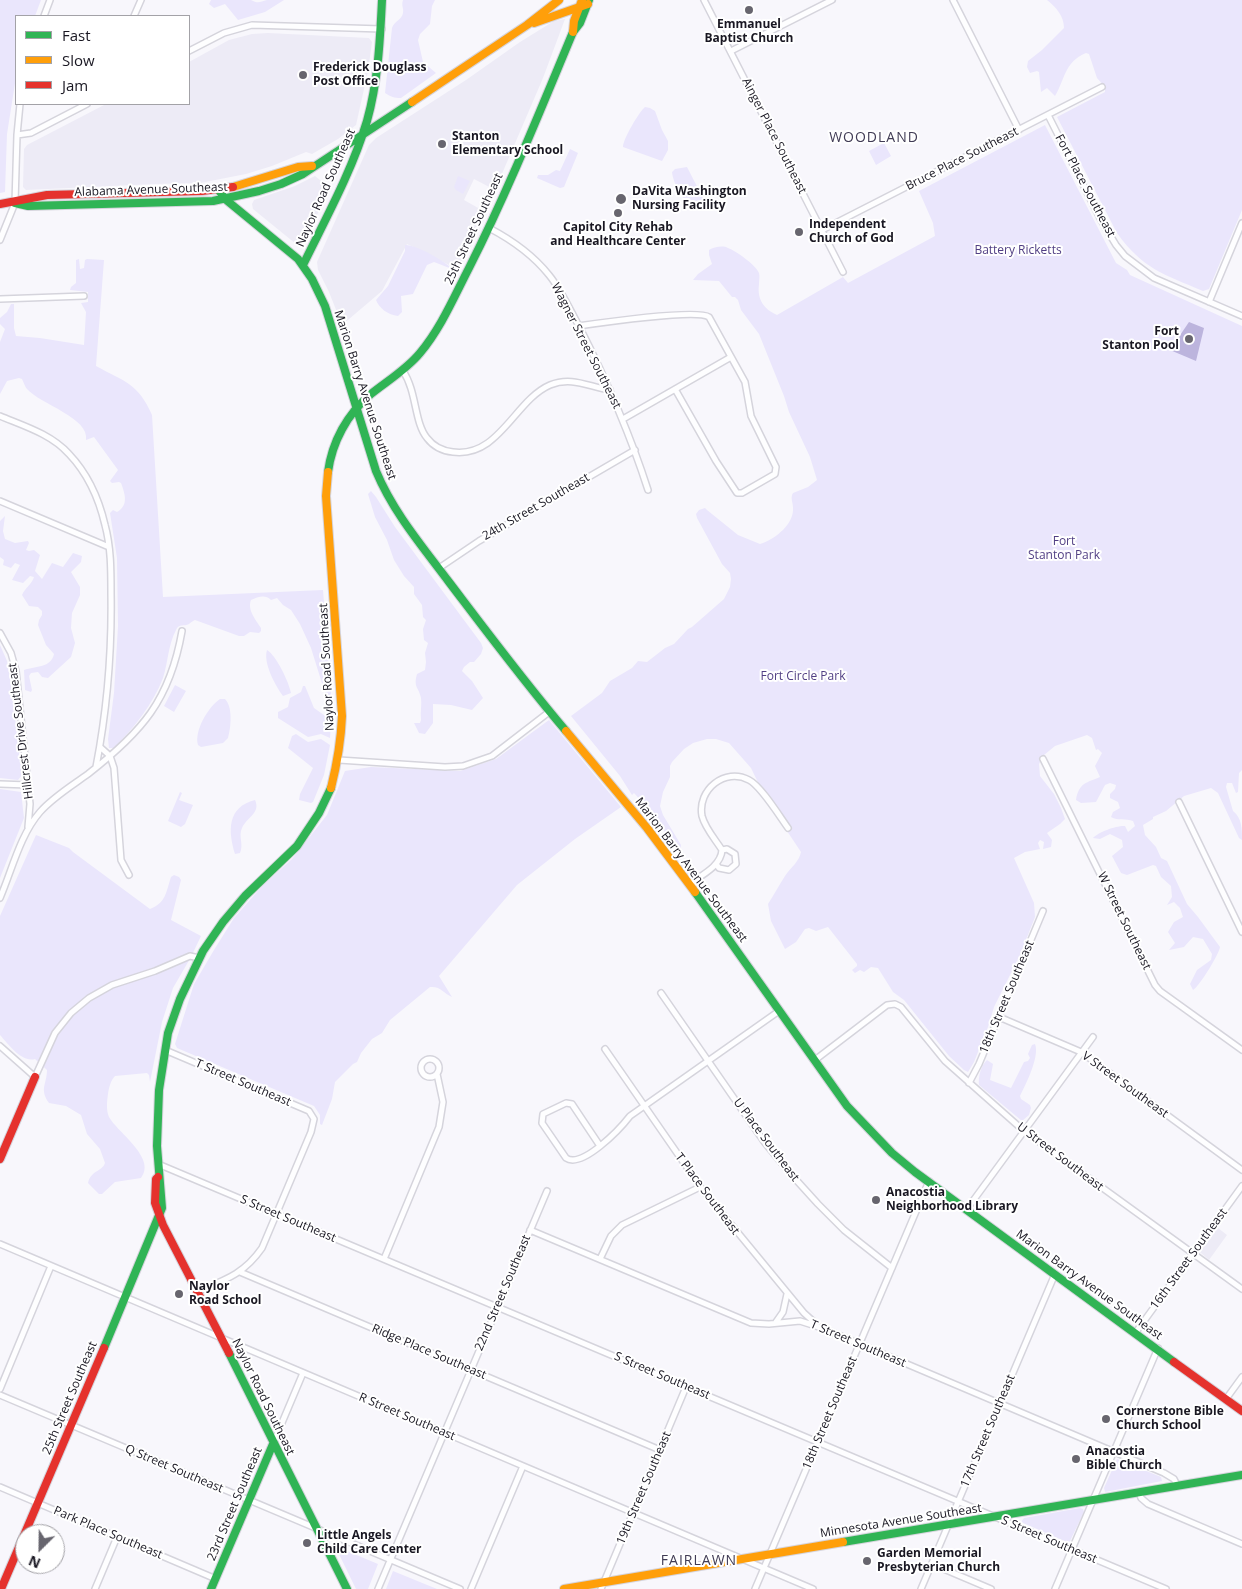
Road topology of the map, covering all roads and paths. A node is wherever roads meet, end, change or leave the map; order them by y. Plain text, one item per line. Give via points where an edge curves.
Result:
1 (50, 0) edge
2 (140, 0) edge
3 (382, 0) edge
4 (559, 0) edge
5 (704, 0) edge
6 (832, 0) edge
7 (953, 0) edge
8 (585, 3) edge
9 (44, 15) edge
10 (134, 15) edge
11 (527, 26) junction
12 (382, 29) junction
13 (190, 50) edge
14 (731, 51) junction
15 (1102, 87) dead end
16 (20, 105) edge
17 (85, 105) edge
18 (1048, 115) junction
19 (1019, 130) junction
20 (363, 134) junction
21 (17, 135) junction
22 (312, 166) junction
23 (218, 189) junction
24 (225, 198) junction
25 (15, 203) junction
26 (0, 204) edge
27 (1242, 224) edge
28 (490, 228) junction
29 (822, 230) junction
30 (0, 240) edge
31 (303, 265) junction
32 (843, 272) dead end
33 (84, 296) dead end
34 (0, 299) edge
35 (1209, 302) junction
36 (1242, 316) edge
37 (578, 326) junction
38 (731, 357) junction
39 (402, 371) junction
40 (675, 389) junction
41 (610, 390) junction
42 (356, 408) junction
43 (0, 416) edge
44 (623, 419) junction
45 (635, 450) junction
46 (648, 490) dead end
47 (0, 501) edge
48 (109, 547) junction
49 (439, 568) junction
50 (182, 631) dead end
51 (0, 633) edge
52 (549, 712) junction
53 (100, 747) junction
54 (110, 756) junction
55 (1043, 759) dead end
56 (339, 760) junction
57 (96, 767) junction
58 (0, 784) edge
59 (28, 785) junction
60 (1179, 802) dead end
61 (30, 804) junction
62 (47, 805) junction
63 (788, 828) dead end
64 (27, 832) junction
65 (722, 850) junction
66 (716, 864) junction
67 (129, 875) dead end
68 (689, 884) junction
69 (0, 898) edge
70 (1043, 911) dead end
71 (1242, 932) edge
72 (200, 958) junction
73 (660, 993) dead end
74 (780, 1011) junction
75 (999, 1017) junction
76 (1093, 1037) dead end
77 (0, 1046) edge
78 (605, 1049) dead end
79 (164, 1050) junction
80 (1242, 1050) edge
81 (1081, 1052) junction
82 (708, 1060) junction
83 (815, 1060) junction
84 (437, 1074) dead end
85 (35, 1077) junction
86 (969, 1083) junction
87 (644, 1106) junction
88 (1024, 1131) junction
89 (600, 1146) junction
90 (0, 1159) edge
91 (158, 1164) junction
92 (1242, 1170) edge
93 (928, 1182) junction
94 (1242, 1186) edge
95 (700, 1187) junction
96 (547, 1191) dead end
97 (967, 1209) junction
98 (277, 1214) junction
99 (160, 1215) junction
100 (530, 1230) junction
101 (0, 1244) edge
102 (1192, 1254) junction
103 (384, 1259) junction
104 (600, 1259) junction
105 (51, 1266) junction
106 (892, 1268) junction
107 (240, 1272) junction
108 (1055, 1274) junction
109 (1242, 1289) edge
110 (198, 1291) junction
111 (787, 1293) junction
112 (125, 1297) junction
113 (497, 1307) junction
114 (774, 1323) junction
115 (822, 1328) junction
116 (1136, 1332) junction
117 (221, 1338) junction
118 (859, 1344) junction
119 (1158, 1348) junction
120 (470, 1370) junction
121 (303, 1372) junction
122 (1242, 1376) edge
123 (686, 1387) junction
124 (0, 1389) edge
125 (0, 1395) edge
126 (1226, 1399) junction
127 (1000, 1403) junction
128 (1242, 1410) edge
129 (71, 1426) junction
130 (444, 1432) junction
131 (817, 1442) junction
132 (273, 1444) junction
133 (660, 1450) junction
134 (1114, 1452) junction
135 (523, 1466) junction
136 (1242, 1475) edge
137 (1177, 1485) junction
138 (0, 1487) edge
139 (1139, 1492) junction
140 (1093, 1500) junction
141 (249, 1501) junction
142 (958, 1502) junction
143 (38, 1503) junction
144 (633, 1513) junction
145 (995, 1517) junction
146 (949, 1524) junction
147 (317, 1530) junction
148 (117, 1537) junction
149 (1242, 1544) edge
150 (1072, 1550) junction
151 (770, 1554) junction
152 (743, 1559) junction
153 (389, 1560) junction
154 (932, 1564) junction
155 (764, 1568) junction
156 (3, 1578) edge
157 (216, 1579) junction
158 (602, 1586) edge
159 (1, 1589) edge
160 (95, 1589) edge
161 (211, 1589) edge
162 (347, 1589) edge
163 (378, 1589) edge
164 (460, 1589) edge
165 (471, 1589) edge
166 (564, 1589) edge
167 (755, 1589) edge
168 (814, 1589) edge
169 (921, 1589) edge
170 (992, 1589) edge
171 (1055, 1589) edge
172 (1166, 1589) edge

1 - 9 street
2 - 10 street
3 - 12 main road, Naylor Road Southeast
4 - 11 main road, Alabama Avenue Southeast
5 - 14 street, Ainger Place Southeast
6 - 14 street
7 - 19 street
8 - 11 main road, Alabama Avenue Southeast
8 - 28 main road, 25th Street Southeast via 574,21 573,32
11 - 20 main road, Alabama Avenue Southeast
12 - 13 street via 252,24 224,33
12 - 20 main road, Naylor Road Southeast via 376,82
14 - 29 street, Ainger Place Southeast
15 - 18 street, Bruce Place Southeast
16 - 21 street
17 - 21 street via 31,132
18 - 19 street, Bruce Place Southeast
18 - 35 street, Fort Place Southeast via 1101,220 1125,256 1154,278
19 - 29 street, Bruce Place Southeast
20 - 22 main road, Alabama Avenue Southeast
20 - 31 main road, Naylor Road Southeast
21 - 25 street
22 - 23 main road, Alabama Avenue Southeast
22 - 24 main road, Alabama Avenue Southeast via 288,181
23 - 24 main road, Marion Barry Avenue Southeast
23 - 25 main road, Alabama Avenue Southeast via 47,195
24 - 25 main road, Alabama Avenue Southeast via 213,201 28,206
24 - 31 main road, Marion Barry Avenue Southeast
25 - 26 main road, Alabama Avenue Southeast
25 - 30 street
27 - 35 street
28 - 37 street, Wagner Street Southeast via 517,244 541,266 557,286
28 - 39 main road, 25th Street Southeast via 436,332
29 - 32 street, Ainger Place Southeast
31 - 42 main road, Marion Barry Avenue Southeast via 325,306
33 - 34 street
35 - 36 street, Fort Place Southeast
37 - 38 street via 703,314 711,318
37 - 41 street, Wagner Street Southeast
38 - 40 street
38 - 40 street via 745,382 751,416 777,471 742,493 737,493 716,461
39 - 41 street via 412,387 424,434 435,446 455,453 472,450 492,440 536,394 551,385 575,382
39 - 42 main road, 25th Street Southeast
40 - 44 street
41 - 44 street, Wagner Street Southeast
42 - 49 main road, Marion Barry Avenue Southeast via 384,490
42 - 56 main road, Naylor Road Southeast via 334,447 326,485 342,704
43 - 48 street via 52,439 76,462 98,502
44 - 45 street, Wagner Street Southeast
45 - 46 street, Wagner Street Southeast
45 - 49 street, 24th Street Southeast via 479,541
47 - 48 street
48 - 53 street via 110,651
49 - 52 main road, Marion Barry Avenue Southeast
50 - 54 street via 174,667 160,697 134,735
51 - 59 street, Hillcrest Drive Southeast via 16,671
52 - 56 street via 492,756 463,766
52 - 68 main road, Marion Barry Avenue Southeast via 630,806
53 - 54 street
53 - 57 street
54 - 57 street
54 - 67 street via 114,768 121,860
55 - 80 street, W Street Southeast via 1156,987
56 - 72 main road, Naylor Road Southeast via 328,794 308,831 235,908
57 - 62 street
58 - 59 street
59 - 61 street, Hillcrest Drive Southeast
60 - 71 street
61 - 62 street via 38,809
61 - 64 street, Hillcrest Drive Southeast
62 - 64 street
63 - 65 street via 750,780 726,777 708,790 701,808 705,825
64 - 69 street
65 - 66 street
65 - 66 street via 735,854 736,864 729,870
66 - 68 street
68 - 74 main road, Marion Barry Avenue Southeast
70 - 75 street, 18th Street Southeast
72 - 79 main road, Naylor Road Southeast via 179,1003
72 - 85 street via 190,956 112,985 89,998 71,1013 55,1034
73 - 82 street, U Place Southeast
74 - 82 street
74 - 83 main road, Marion Barry Avenue Southeast
75 - 81 street, V Street Southeast
75 - 86 street, 18th Street Southeast
76 - 81 street
77 - 85 street
78 - 87 street, T Place Southeast
79 - 91 main road, Naylor Road Southeast via 158,1100
79 - 98 street, T Street Southeast via 309,1111 313,1116 311,1132
81 - 88 street
81 - 92 street, V Street Southeast
82 - 87 street
82 - 106 street, U Place Southeast via 797,1182 844,1230
83 - 86 street, U Street Southeast via 887,1005 897,1005 940,1056
83 - 93 main road, Marion Barry Avenue Southeast via 863,1124
84 - 103 street via 443,1102 440,1126
85 - 90 main road
86 - 88 street, U Street Southeast
87 - 89 street
87 - 95 street, T Place Southeast
88 - 97 street
88 - 102 street, U Street Southeast
89 - 89 street via 572,1104 566,1103 543,1114 542,1123 567,1160 576,1161
91 - 98 street, S Street Southeast
91 - 99 main road, Naylor Road Southeast via 155,1203
93 - 97 main road, Marion Barry Avenue Southeast
93 - 106 street, 18th Street Southeast
94 - 102 street, 16th Street Southeast
95 - 104 street via 622,1225 611,1236
95 - 111 street, T Place Southeast
96 - 100 street, 22nd Street Southeast
97 - 108 main road, Marion Barry Avenue Southeast
98 - 103 street, S Street Southeast
98 - 107 street via 262,1248
99 - 110 main road, Naylor Road Southeast
99 - 112 main road, 25th Street Southeast
100 - 104 street, T Street Southeast
100 - 113 street, 22nd Street Southeast
101 - 105 street, R Street Southeast
102 - 109 street, U Street Southeast
102 - 116 street, 16th Street Southeast
103 - 113 street, S Street Southeast
104 - 114 street, T Street Southeast via 751,1323
105 - 112 street, R Street Southeast
105 - 124 street
106 - 118 street, 18th Street Southeast
107 - 110 street
107 - 120 street, Ridge Place Southeast
108 - 116 main road, Marion Barry Avenue Southeast
108 - 127 street, 17th Street Southeast
110 - 117 main road, Naylor Road Southeast
111 - 114 street via 779,1320
111 - 115 street, T Place Southeast
112 - 117 street, R Street Southeast
112 - 129 main road, 25th Street Southeast
113 - 120 street, 22nd Street Southeast
113 - 123 street, S Street Southeast
114 - 115 street, T Street Southeast via 800,1321
115 - 118 street, T Street Southeast
116 - 119 main road, Marion Barry Avenue Southeast
117 - 121 street, R Street Southeast
117 - 132 main road, Naylor Road Southeast
118 - 127 street, T Street Southeast
118 - 131 street, 18th Street Southeast
119 - 126 main road, Marion Barry Avenue Southeast
119 - 134 street
120 - 130 street, 22nd Street Southeast
120 - 133 street, Ridge Place Southeast
121 - 130 street, R Street Southeast
121 - 132 street, 23rd Street Southeast
122 - 126 street
123 - 131 street, S Street Southeast
123 - 133 street, 19th Street Southeast
125 - 129 street, Q Street Southeast
126 - 128 main road, Marion Barry Avenue Southeast
127 - 134 street, T Street Southeast
127 - 142 street, 17th Street Southeast
129 - 141 street, Q Street Southeast
129 - 143 main road, 25th Street Southeast
130 - 135 street, R Street Southeast
130 - 153 street, 22nd Street Southeast
131 - 142 street, S Street Southeast
131 - 151 street, 18th Street Southeast
132 - 141 main road, 23rd Street Southeast
132 - 147 main road, Naylor Road Southeast
133 - 144 street, 19th Street Southeast
134 - 137 street, T Street Southeast via 1168,1474
134 - 140 street
135 - 144 street, R Street Southeast
135 - 165 street
136 - 137 main road, Minnesota Avenue Southeast
137 - 139 main road, Minnesota Avenue Southeast
138 - 143 street, Park Place Southeast
139 - 140 main road, Minnesota Avenue Southeast
139 - 149 street via 1148,1504
140 - 145 main road, Minnesota Avenue Southeast
140 - 150 street
141 - 147 street, Q Street Southeast
141 - 157 main road, 23rd Street Southeast
142 - 145 street, S Street Southeast
142 - 146 street, 17th Street Southeast
143 - 148 street, Park Place Southeast
143 - 156 main road, 25th Street Southeast
144 - 152 street, R Street Southeast
144 - 158 street, 19th Street Southeast
145 - 146 main road, Minnesota Avenue Southeast
145 - 150 street, S Street Southeast
146 - 151 main road, Minnesota Avenue Southeast
146 - 154 street, 17th Street Southeast
147 - 153 street, Q Street Southeast
147 - 162 main road, Naylor Road Southeast
148 - 157 street, Park Place Southeast
148 - 160 street
150 - 171 street
150 - 172 street, S Street Southeast
151 - 152 main road, Minnesota Avenue Southeast
151 - 155 street, 18th Street Southeast
152 - 155 street, R Street Southeast
152 - 158 main road, Minnesota Avenue Southeast
153 - 163 street, 22nd Street Southeast
153 - 164 street, Q Street Southeast
154 - 169 street, 17th Street Southeast
154 - 170 street
155 - 167 street, 18th Street Southeast
155 - 168 street, R Street Southeast
156 - 159 main road, 25th Street Southeast
157 - 161 main road, 23rd Street Southeast
158 - 166 main road, Minnesota Avenue Southeast

